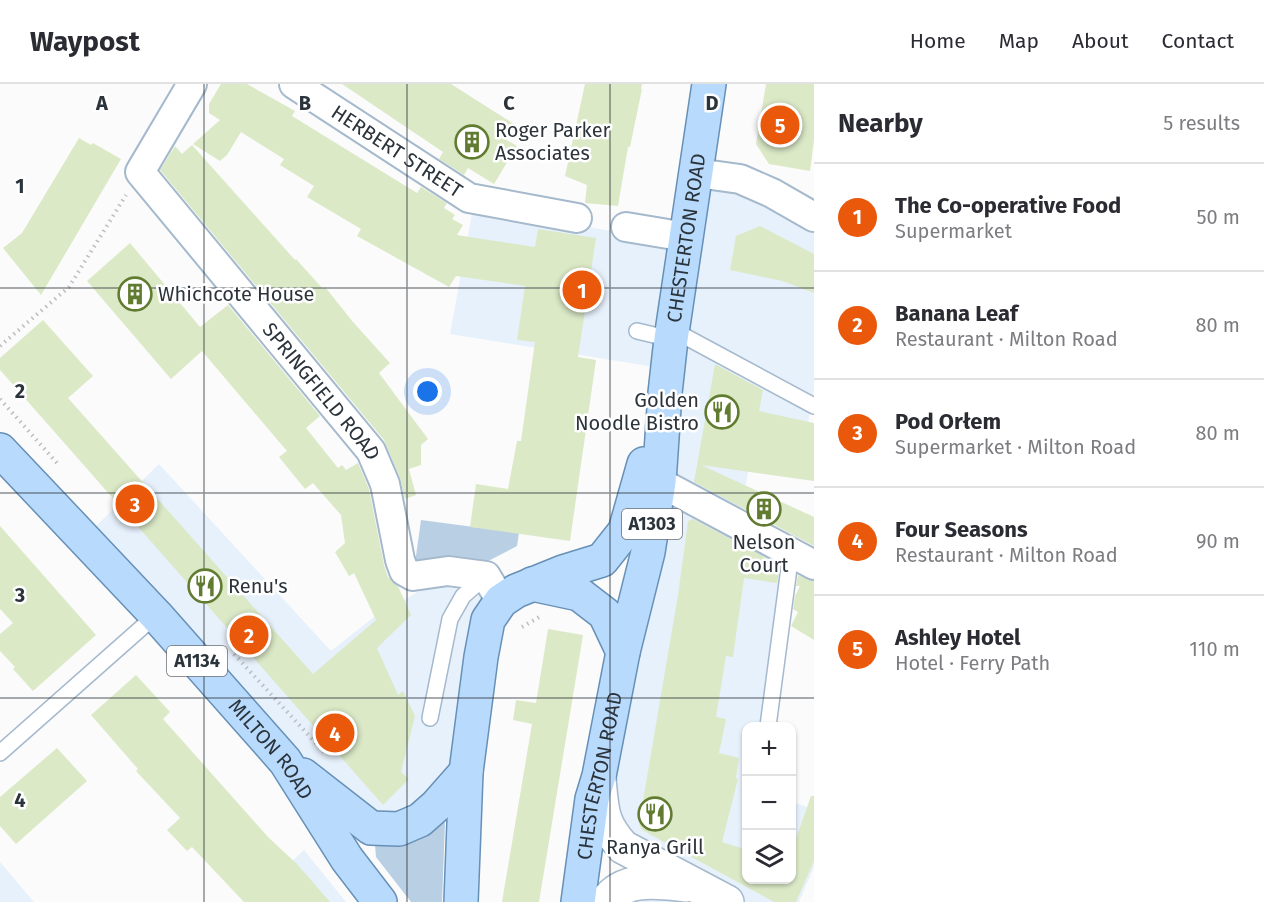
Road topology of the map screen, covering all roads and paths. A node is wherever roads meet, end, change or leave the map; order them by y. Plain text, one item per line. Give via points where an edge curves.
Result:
1 (192, 84) edge
2 (294, 84) edge
3 (710, 84) edge
4 (140, 172) junction
5 (697, 173) junction
6 (814, 217) edge
7 (577, 218) dead end
8 (625, 232) dead end
9 (686, 237) junction
10 (637, 331) dead end
11 (672, 335) junction
12 (0, 346) edge
13 (665, 393) junction
14 (814, 406) edge
15 (0, 450) edge
16 (659, 482) junction
17 (803, 559) edge
18 (532, 584) junction
19 (494, 588) junction
20 (156, 615) junction
21 (623, 652) junction
22 (430, 718) dead end
23 (769, 722) edge
24 (0, 753) edge
25 (285, 761) junction
26 (466, 772) junction
27 (599, 776) junction
28 (694, 885) junction
29 (370, 896) edge
30 (461, 902) edge
31 (578, 902) edge
32 (606, 902) edge
33 (727, 902) edge

1 - 4 street
2 - 7 street, HERBERT STREET via 469,198
3 - 5 main road, CHESTERTON ROAD / A1303
4 - 12 path via 69,287
4 - 19 street, SPRINGFIELD ROAD via 371,451 385,484 404,571 413,576 448,571
5 - 6 street via 740,179
5 - 9 main road, CHESTERTON ROAD / A1303
8 - 9 street
9 - 11 main road, CHESTERTON ROAD / A1303
10 - 11 lane
11 - 13 main road, CHESTERTON ROAD / A1303
11 - 14 lane
13 - 16 main road, A1303
13 - 18 main road, A1303 via 625,531 602,560
15 - 20 main road, MILTON ROAD / A1134
16 - 17 street
16 - 21 main road, A1303 via 648,552
17 - 23 lane
18 - 19 main road
18 - 21 main road via 579,594 605,614
19 - 22 lane via 463,596 450,619
19 - 26 main road
20 - 24 lane
20 - 25 main road, MILTON ROAD / A1134
21 - 27 main road, CHESTERTON ROAD
25 - 26 main road via 371,828 399,829 420,820
25 - 29 main road, MILTON ROAD / A1134
26 - 30 main road
27 - 28 street via 602,816 618,842
27 - 31 main road, CHESTERTON ROAD via 592,799
28 - 32 street via 635,884 622,887
28 - 33 street

